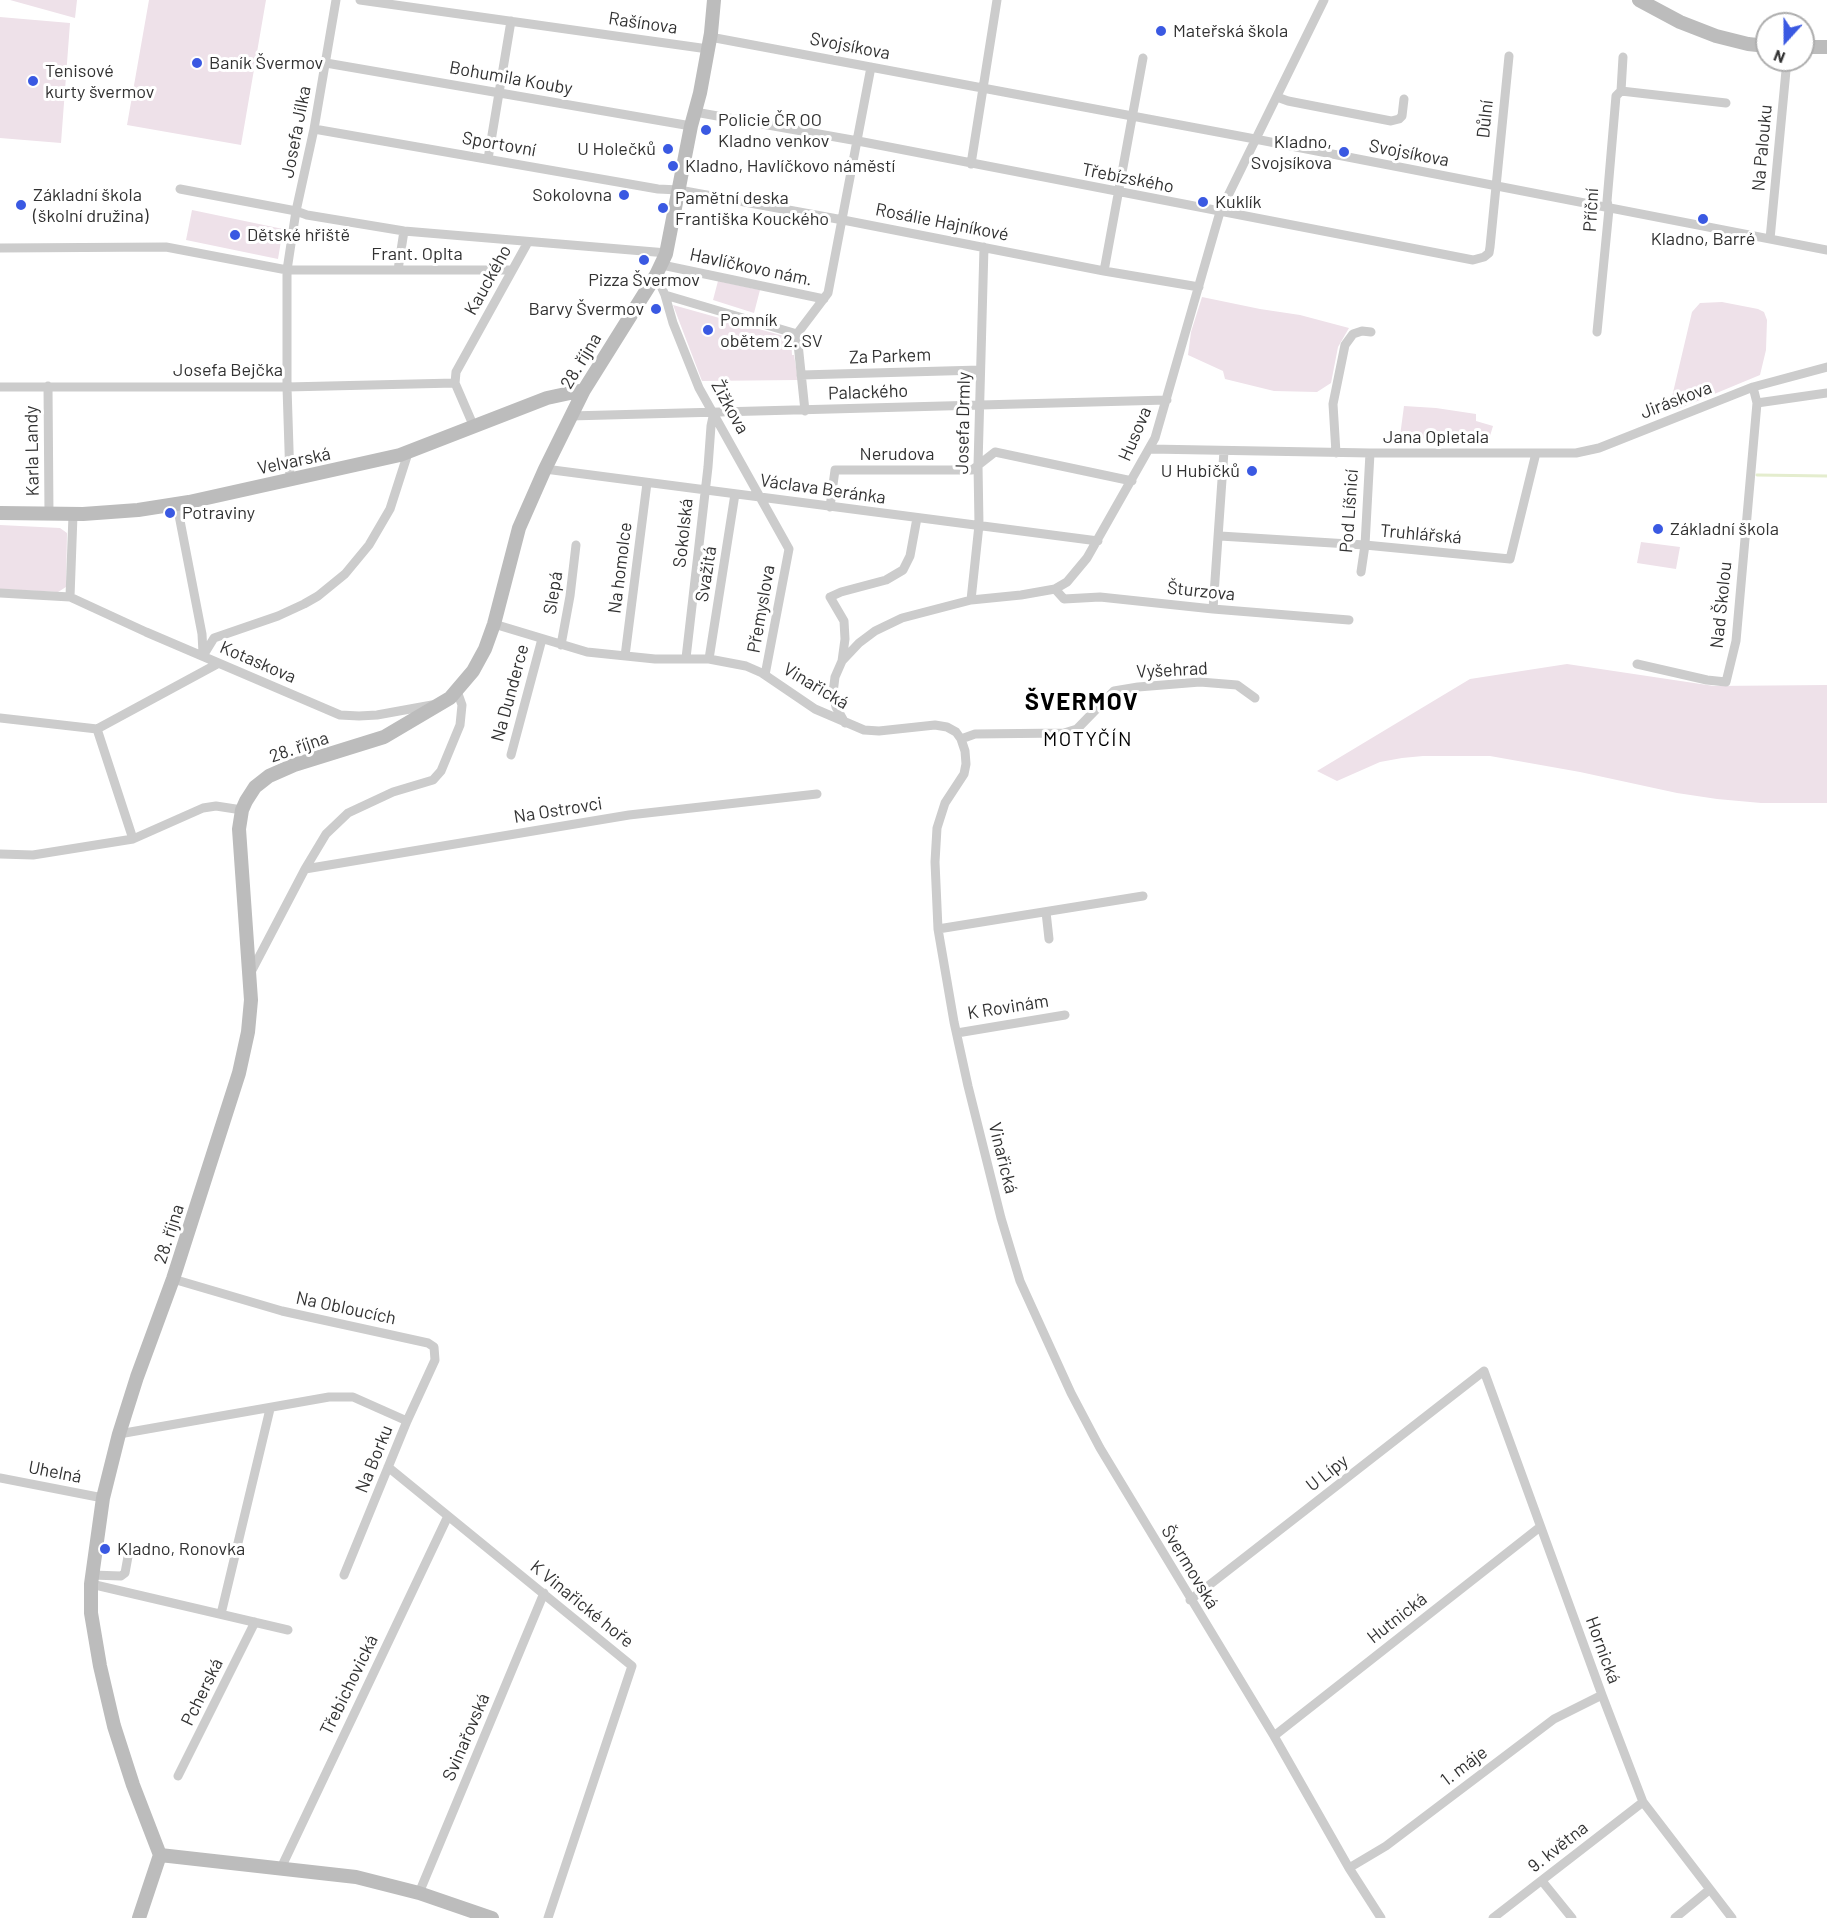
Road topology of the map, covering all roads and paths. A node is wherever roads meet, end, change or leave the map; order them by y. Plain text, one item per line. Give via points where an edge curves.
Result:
1 (336, 0) edge
2 (360, 0) edge
3 (714, 0) edge
4 (997, 0) edge
5 (1324, 0) edge
6 (1639, 0) edge
7 (511, 21) junction
8 (709, 43) junction
9 (1755, 45) edge
10 (1509, 56) dead end
11 (1623, 57) dead end
12 (1143, 58) dead end
13 (326, 63) junction
14 (871, 67) junction
15 (1786, 72) edge
16 (984, 88) junction
17 (1621, 92) junction
18 (500, 93) junction
19 (1276, 97) junction
20 (1404, 99) dead end
21 (1726, 103) dead end
22 (695, 112) junction
23 (1132, 117) junction
24 (691, 126) junction
25 (314, 129) junction
26 (1256, 140) junction
27 (858, 141) junction
28 (488, 159) junction
29 (971, 164) junction
30 (1495, 186) junction
31 (180, 189) dead end
32 (679, 190) junction
33 (1119, 193) junction
34 (1609, 209) junction
35 (296, 211) junction
36 (1220, 212) junction
37 (843, 220) junction
38 (404, 231) junction
39 (1770, 240) junction
40 (528, 242) junction
41 (984, 247) junction
42 (0, 248) edge
43 (1827, 250) edge
44 (662, 264) junction
45 (288, 270) junction
46 (399, 270) junction
47 (512, 270) junction
48 (1104, 271) junction
49 (1199, 287) junction
50 (665, 295) junction
51 (824, 299) junction
52 (1371, 332) dead end
53 (1597, 332) dead end
54 (797, 334) junction
55 (1827, 367) edge
56 (980, 370) junction
57 (801, 375) junction
58 (455, 383) junction
59 (48, 386) junction
60 (0, 387) edge
61 (287, 387) junction
62 (1753, 387) junction
63 (584, 390) junction
64 (1827, 393) edge
65 (1167, 400) junction
66 (1757, 403) junction
67 (980, 405) junction
68 (805, 411) junction
69 (714, 412) junction
70 (570, 416) junction
71 (474, 427) junction
72 (1150, 449) junction
73 (1224, 451) junction
74 (408, 453) junction
75 (1336, 453) junction
76 (1370, 453) junction
77 (1536, 453) junction
78 (978, 465) junction
79 (545, 469) junction
80 (290, 480) junction
81 (1132, 481) junction
82 (647, 483) junction
83 (705, 490) junction
84 (735, 494) junction
85 (759, 497) junction
86 (177, 504) junction
87 (830, 507) junction
88 (0, 513) edge
89 (49, 515) junction
90 (73, 515) junction
91 (917, 518) junction
92 (979, 525) junction
93 (1220, 536) junction
94 (1098, 541) junction
95 (576, 545) dead end
96 (1365, 545) junction
97 (789, 549) joint
98 (1361, 572) dead end
99 (1055, 589) junction
100 (0, 593) edge
101 (70, 597) junction
102 (970, 600) junction
103 (1214, 609) junction
104 (1349, 620) dead end
105 (494, 624) junction
106 (542, 639) junction
107 (561, 645) junction
108 (203, 656) junction
109 (626, 656) junction
110 (686, 658) junction
111 (709, 659) junction
112 (842, 661) junction
113 (219, 663) junction
114 (1637, 663) dead end
115 (765, 675) junction
116 (457, 691) junction
117 (1255, 698) dead end
118 (440, 704) junction
119 (0, 718) edge
120 (845, 723) junction
121 (97, 729) junction
122 (961, 739) junction
123 (511, 755) dead end
124 (817, 794) dead end
125 (242, 810) junction
126 (133, 839) junction
127 (0, 854) edge
128 (305, 868) junction
129 (1143, 896) dead end
130 (1046, 912) junction
131 (938, 929) junction
132 (1049, 939) dead end
133 (250, 974) junction
134 (1065, 1015) dead end
135 (957, 1033) junction
136 (1000, 1218) joint
137 (173, 1279) junction
138 (1484, 1371) joint
139 (270, 1409) junction
140 (407, 1421) junction
141 (119, 1434) junction
142 (388, 1467) junction
143 (0, 1478) edge
144 (103, 1498) junction
145 (448, 1516) junction
146 (1540, 1527) junction
147 (129, 1551) dead end
148 (344, 1575) dead end
149 (92, 1580) junction
150 (544, 1593) junction
151 (1190, 1600) junction
152 (221, 1614) junction
153 (255, 1622) junction
154 (288, 1630) dead end
155 (1602, 1695) junction
156 (1274, 1736) junction
157 (178, 1776) dead end
158 (1643, 1802) junction
159 (160, 1855) junction
160 (281, 1868) junction
161 (1349, 1868) junction
162 (1542, 1881) junction
163 (1709, 1890) junction
164 (419, 1893) junction
165 (139, 1918) edge
166 (492, 1918) edge
167 (548, 1918) edge
168 (1381, 1918) edge
169 (1493, 1918) edge
170 (1572, 1918) edge
171 (1675, 1918) edge
172 (1732, 1918) edge

1 - 13 street, Josefa Jílka
2 - 7 street, Rašínova
3 - 8 main road, 28. října
4 - 16 street
5 - 19 street, Husova
6 - 9 main road via 1716,36
7 - 8 street, Rašínova
7 - 18 street
8 - 14 street, Svojsíkova
8 - 22 main road, 28. října
10 - 30 street, Důlní
11 - 17 street, Příční
12 - 23 street
13 - 18 street, Bohumila Kouby
13 - 25 street, Josefa Jílka
14 - 16 street, Svojsíkova
14 - 27 street
15 - 39 street, Na Palouku
16 - 23 street, Svojsíkova
16 - 29 street
17 - 21 street
17 - 34 street, Příční via 1616,96
18 - 24 street, Bohumila Kouby
18 - 28 street
19 - 20 street via 1391,121 1402,116
19 - 26 street, Husova
22 - 24 main road, 28. října
22 - 27 street, Třebízského
23 - 26 street, Svojsíkova
23 - 33 street
24 - 32 main road, 28. října
25 - 28 street, Sportovní
25 - 35 street, Josefa Jílka
26 - 30 street, Svojsíkova
26 - 36 street, Husova
27 - 29 street, Třebízského
27 - 37 street
28 - 32 street, Sportovní
29 - 33 street, Třebízského
30 - 34 street, Svojsíkova
30 - 36 street, Třebízského via 1489,253 1473,260
31 - 35 street
32 - 37 street, Rosálie Hajníkové
32 - 44 main road, 28. října
33 - 36 street, Třebízského
33 - 48 street
34 - 39 street, Svojsíkova
34 - 53 street, Příční
35 - 38 street
35 - 45 street, Josefa Jílka
36 - 49 street, Husova
37 - 41 street, Rosálie Hajníkové
37 - 51 street
38 - 40 street
38 - 46 street
39 - 43 street, Svojsíkova
40 - 44 street, Kauckého
40 - 47 street, Kauckého
41 - 48 street, Rosálie Hajníkové
41 - 56 street, Josefa Drmly
42 - 45 street, Frant. Oplta via 166,247
44 - 50 street, Žižkova
44 - 51 street, Havlíčkovo nám.
44 - 63 main road, 28. října
45 - 46 street, Frant. Oplta
45 - 61 street, Josefa Jílka
46 - 47 street, Frant. Oplta
47 - 58 street, Kauckého via 456,372
48 - 49 street, Rosálie Hajníkové
49 - 65 street, Husova
50 - 54 street
50 - 69 street, Žižkova via 684,353
51 - 54 street, Havlíčkovo nám.
52 - 75 street via 1353,334 1345,345 1333,404
54 - 57 street
55 - 62 street, Jiráskova
56 - 57 street, Za Parkem
56 - 67 street, Josefa Drmly
57 - 68 street
58 - 61 street, Josefa Bejčka
58 - 71 street
59 - 60 street, Josefa Bejčka
59 - 61 street, Josefa Bejčka
59 - 89 street, Karla Landy
61 - 80 street, Josefa Jílka
62 - 66 street
62 - 77 street, Jiráskova via 1599,448 1576,453
63 - 70 main road, 28. října
63 - 71 main road, Velvarská via 547,398
64 - 66 street
65 - 67 street, Palackého
65 - 72 street, Husova
66 - 114 street, Nad Školou via 1736,641 1726,682
67 - 68 street, Palackého
67 - 78 street, Josefa Drmly
68 - 69 street, Palackého
69 - 70 street, Palackého
69 - 83 street, Sokolská
69 - 85 street, Žižkova
70 - 79 main road, 28. října
71 - 74 main road, Velvarská
72 - 73 street, Jana Opletala
72 - 81 street, Husova
73 - 75 street, Jana Opletala
73 - 93 street
74 - 80 main road, Velvarská
74 - 108 street via 390,510 345,574 304,604 214,638
75 - 76 street, Jana Opletala
76 - 77 street, Jana Opletala
76 - 96 street, Pod Líšnicí
77 - 96 street, Truhlářská via 1510,559
78 - 81 street, Nerudova via 995,452
78 - 87 street, Nerudova via 972,470 835,470
78 - 92 street, Josefa Drmly
79 - 82 street, Václava Beránka
79 - 105 main road, 28. října via 519,528
80 - 86 main road, Velvarská
81 - 94 street, Husova
82 - 83 street, Václava Beránka
82 - 109 street, Na homolce
83 - 84 street, Václava Beránka
83 - 110 street, Sokolská
84 - 85 street, Václava Beránka
84 - 111 street, Svažitá
85 - 87 street, Václava Beránka
85 - 97 street, Žižkova
86 - 90 main road, Velvarská
86 - 108 street
87 - 91 street, Václava Beránka
88 - 89 main road, Velvarská
89 - 90 main road, Velvarská
90 - 101 street
91 - 92 street, Václava Beránka
91 - 112 street via 910,556 903,570 886,580 830,597 844,621
92 - 94 street, Václava Beránka
92 - 102 street, Josefa Drmly
93 - 96 street, Truhlářská
93 - 103 street
94 - 99 street, Husova via 1078,570
95 - 107 street, Slepá
96 - 98 street, Pod Líšnicí
97 - 115 street, Přemyslova
99 - 102 street, Husova
99 - 103 street, Šturzova via 1064,599 1100,597
100 - 101 street
101 - 108 street, Kotaskova
102 - 112 street, Husova via 902,618 875,631
103 - 104 street, Šturzova
105 - 106 street, Vinařická
105 - 116 main road, 28. října via 473,671
106 - 107 street, Vinařická
106 - 123 street, Na Dunderce
107 - 109 street, Vinařická
108 - 113 street, Kotaskova
109 - 110 street, Vinařická
110 - 111 street, Vinařická
111 - 115 street, Vinařická via 746,666
112 - 120 street, Husova via 833,693
113 - 118 street, Kotaskova via 340,715 377,715
113 - 121 street
115 - 120 street, Vinařická via 815,709
116 - 118 main road, 28. října
116 - 128 street via 462,705 460,725 438,775 348,813 326,834
117 - 122 street, Vyšehrad via 1237,685 1200,682 1138,687 1114,691 1077,729 1064,733 975,734
118 - 125 main road, 28. října via 384,737 269,776 255,787
119 - 121 street
120 - 122 street, Vinařická via 879,731 935,725 947,727
121 - 126 street
122 - 131 street, Vinařická via 964,774 945,803 937,828
124 - 128 street, Na Ostrovci via 629,815
125 - 126 street via 203,808
125 - 133 main road, 28. října via 239,829
126 - 127 street via 33,855
128 - 133 street
129 - 130 street
130 - 131 street
130 - 132 street
131 - 135 street, Vinařická
133 - 137 main road, 28. října via 248,1032 239,1073
134 - 135 street, K Rovinám
135 - 136 street, Vinařická
136 - 151 street, Švermovská via 1020,1281 1071,1393
137 - 140 street, Na Obloucích via 282,1311 428,1343 434,1347 435,1360
137 - 141 main road, 28. října
138 - 146 street, Hornická
138 - 151 street, U Lípy
139 - 140 street, Na Borku via 329,1397 353,1397
139 - 141 street, Na Borku
139 - 152 street
140 - 142 street, Na Borku
141 - 144 main road, 28. října
142 - 145 street, K Vinařické hoře
142 - 148 street, Na Borku
143 - 144 street, Uhelná
144 - 149 main road, 28. října
145 - 150 street, K Vinařické hoře
145 - 160 street, Třebichovická
146 - 155 street, Hornická
146 - 156 street, Hutnická
147 - 149 street via 125,1573
149 - 152 street
149 - 159 main road, 28. října via 91,1613 114,1726
150 - 164 street, Svinařovská
150 - 167 street, K Vinařické hoře via 632,1666
151 - 156 street, Švermovská
152 - 153 street
153 - 154 street
153 - 157 street, Pcherská
155 - 158 street, Hornická
155 - 161 street, 1. máje via 1554,1719 1386,1846
156 - 161 street, Švermovská
158 - 162 street, 9. května
158 - 163 street, Hornická
159 - 160 main road
159 - 165 main road
160 - 164 main road via 356,1877
161 - 168 street, Švermovská
162 - 169 street, 9. května
162 - 170 street
163 - 171 street
163 - 172 street, Hornická
164 - 166 main road

